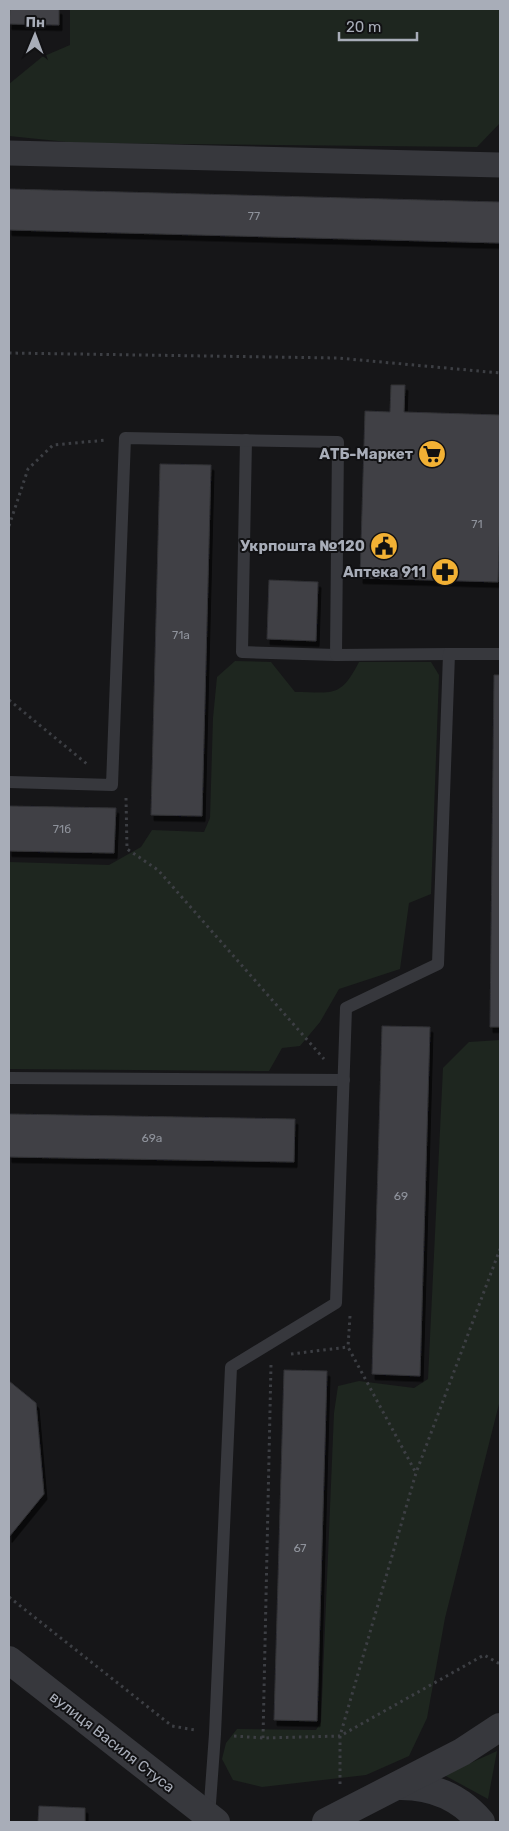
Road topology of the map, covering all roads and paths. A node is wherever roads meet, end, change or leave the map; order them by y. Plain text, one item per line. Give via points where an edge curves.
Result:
1 (9, 153) edge
2 (500, 165) edge
3 (9, 354) edge
4 (500, 373) edge
5 (125, 438) junction
6 (246, 440) junction
7 (9, 526) edge
8 (449, 654) junction
9 (500, 654) edge
10 (336, 655) junction
11 (9, 700) edge
12 (9, 782) edge
13 (112, 785) junction
14 (9, 1078) edge
15 (344, 1080) junction
16 (500, 1249) edge
17 (350, 1307) dead end
18 (348, 1347) junction
19 (291, 1354) dead end
20 (271, 1357) dead end
21 (416, 1473) junction
22 (9, 1597) edge
23 (9, 1660) edge
24 (500, 1664) edge
25 (500, 1728) edge
26 (215, 1734) junction
27 (340, 1736) junction
28 (262, 1738) junction
29 (396, 1786) junction
30 (332, 1819) edge
31 (211, 1821) edge
32 (481, 1822) edge

1 - 2 street
3 - 4 path via 338,358
5 - 6 lane
5 - 7 path via 53,445 28,469
5 - 13 lane
6 - 10 lane via 338,442
6 - 10 lane via 242,652
8 - 9 lane
8 - 10 lane
8 - 15 lane via 438,964 346,1008
11 - 13 path
12 - 13 lane
13 - 15 path via 127,798 126,849 158,870
14 - 15 lane
15 - 26 lane via 336,1303 231,1367
16 - 21 path
17 - 18 path
18 - 19 path
18 - 21 path
20 - 28 path
21 - 27 path
22 - 26 path via 172,1726
23 - 31 street, вулиця Василя Стуса
24 - 27 path via 484,1655
25 - 29 street
26 - 28 path
26 - 31 lane
27 - 28 path
27 - 30 path
29 - 30 street
29 - 32 street via 434,1789 455,1800

